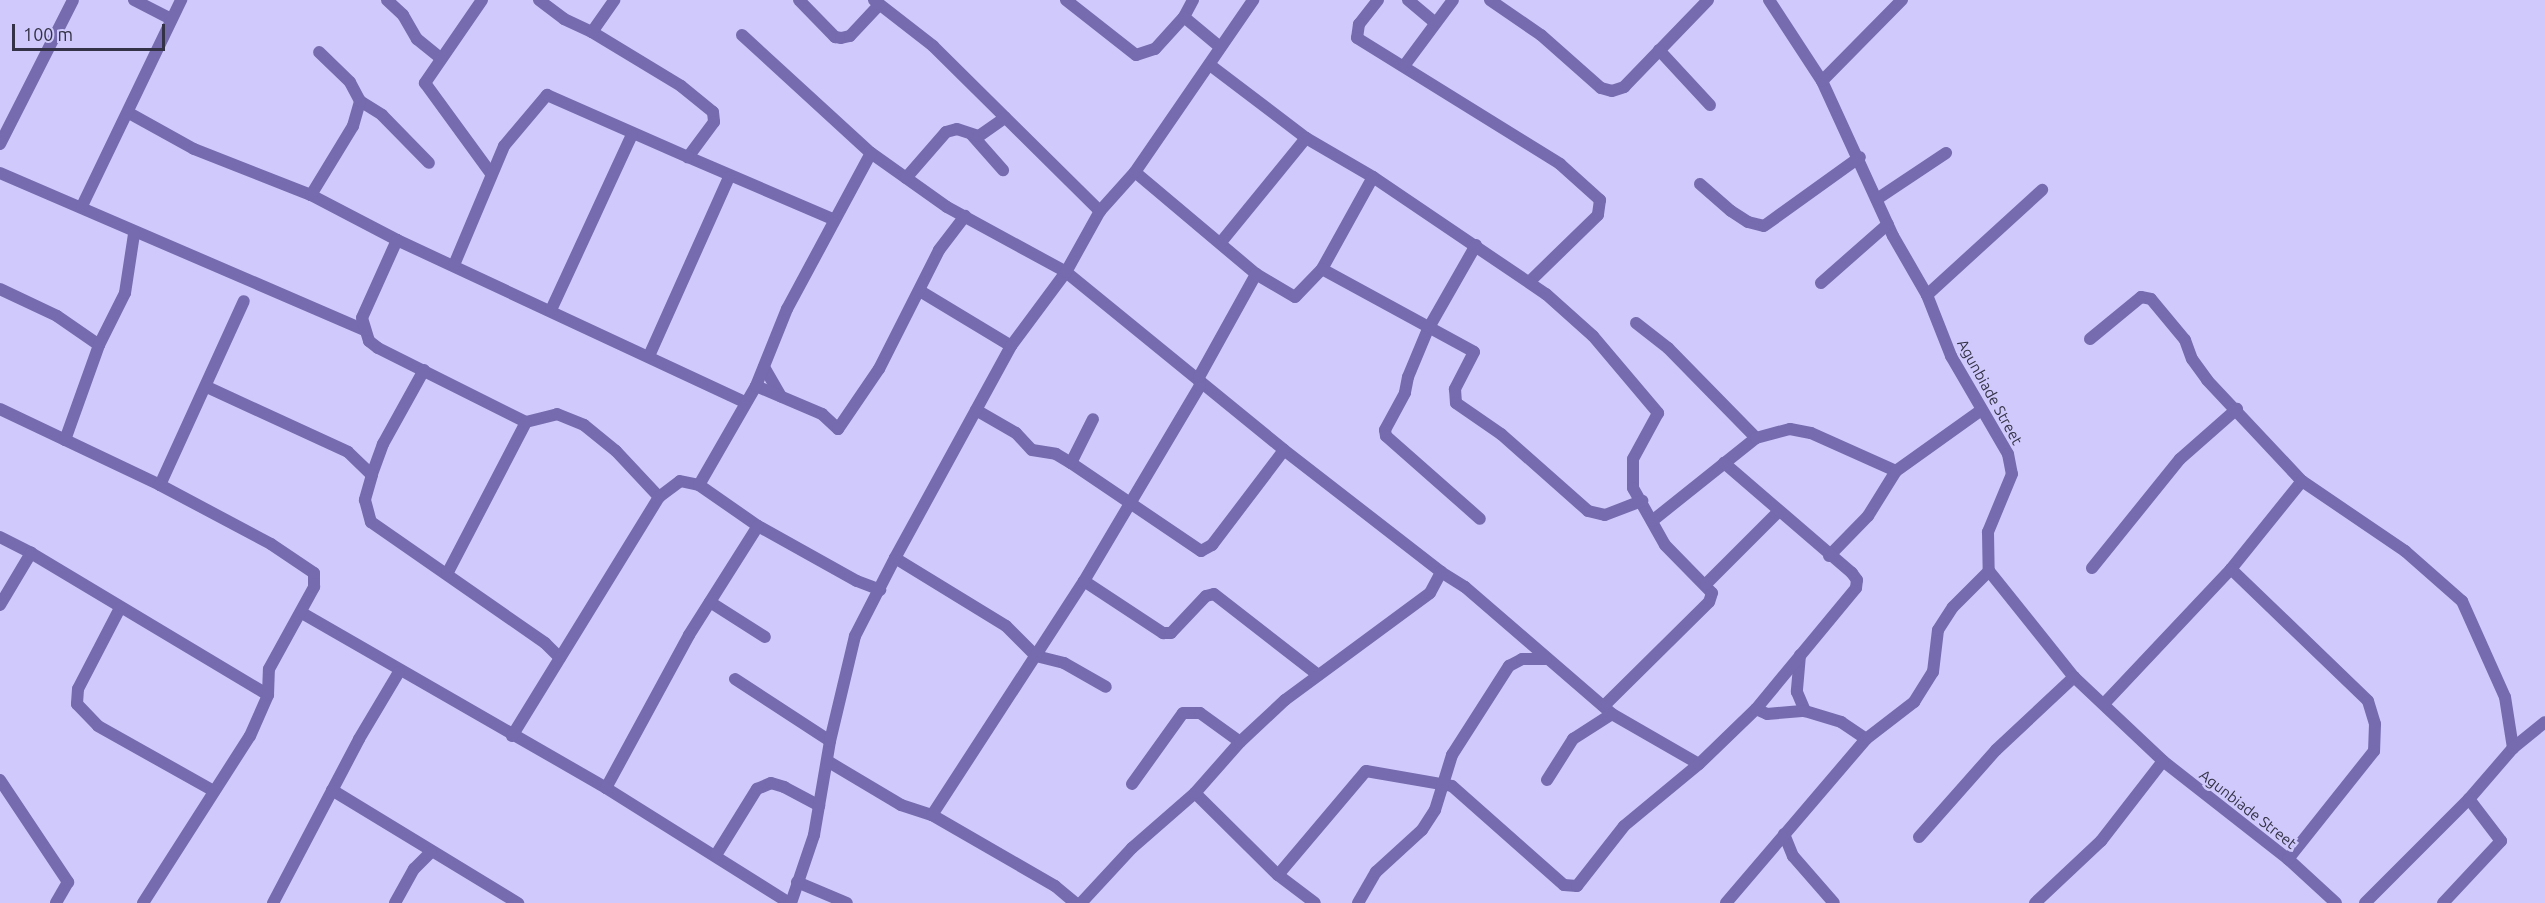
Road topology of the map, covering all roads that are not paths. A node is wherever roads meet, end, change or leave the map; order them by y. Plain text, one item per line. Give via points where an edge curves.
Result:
1 (73, 0) edge
2 (134, 0) edge
3 (181, 0) edge
4 (387, 0) edge
5 (482, 0) edge
6 (539, 0) edge
7 (614, 0) edge
8 (799, 0) edge
9 (1066, 0) edge
10 (1193, 0) edge
11 (1253, 0) edge
12 (1378, 0) edge
13 (1408, 0) edge
14 (1453, 0) edge
15 (1490, 0) edge
16 (1708, 0) edge
17 (1769, 0) edge
18 (1902, 0) edge
19 (877, 2) edge
20 (1184, 17) junction
21 (171, 19) junction
22 (1434, 22) junction
23 (592, 32) junction
24 (742, 35) dead end
25 (1220, 47) junction
26 (1659, 50) junction
27 (319, 52) dead end
28 (439, 57) junction
29 (1210, 65) junction
30 (1404, 66) junction
31 (1822, 81) junction
32 (360, 101) junction
33 (1710, 105) dead end
34 (129, 113) junction
35 (1005, 118) junction
36 (632, 135) junction
37 (972, 135) junction
38 (1306, 138) junction
39 (0, 144) edge
40 (871, 153) junction
41 (1946, 153) dead end
42 (688, 157) junction
43 (1860, 157) junction
44 (429, 163) dead end
45 (1003, 170) dead end
46 (490, 172) junction
47 (1135, 172) junction
48 (0, 173) edge
49 (729, 177) junction
50 (1373, 177) junction
51 (906, 178) junction
52 (1700, 183) dead end
53 (2042, 190) dead end
54 (311, 195) junction
55 (1877, 198) junction
56 (82, 206) junction
57 (1100, 211) junction
58 (965, 216) junction
59 (833, 219) junction
60 (1888, 224) junction
61 (134, 234) junction
62 (397, 240) junction
63 (1222, 242) junction
64 (1476, 245) junction
65 (454, 266) junction
66 (1322, 269) junction
67 (1066, 272) junction
68 (1256, 274) junction
69 (1529, 282) junction
70 (1821, 283) dead end
71 (0, 289) edge
72 (920, 291) junction
73 (1927, 295) junction
74 (244, 301) dead end
75 (551, 310) junction
76 (1636, 323) dead end
77 (1428, 329) junction
78 (364, 330) junction
79 (2090, 339) dead end
80 (99, 345) junction
81 (1011, 346) junction
82 (649, 356) junction
83 (764, 367) junction
84 (424, 370) junction
85 (1199, 377) junction
86 (756, 386) junction
87 (207, 387) junction
88 (781, 396) junction
89 (745, 402) junction
90 (0, 409) edge
91 (2237, 409) junction
92 (976, 410) junction
93 (1980, 411) junction
94 (1093, 419) dead end
95 (526, 422) junction
96 (1756, 438) junction
97 (65, 440) junction
98 (1284, 450) junction
99 (1071, 463) junction
100 (1724, 463) junction
101 (1896, 471) junction
102 (372, 475) junction
103 (2302, 481) junction
104 (160, 485) junction
105 (699, 485) junction
106 (659, 497) junction
107 (1642, 501) junction
108 (1129, 505) junction
109 (1779, 512) junction
110 (1480, 519) dead end
111 (1652, 521) junction
112 (758, 526) junction
113 (0, 537) edge
114 (31, 553) junction
115 (1828, 556) junction
116 (895, 558) junction
117 (2091, 568) dead end
118 (2230, 569) junction
119 (1989, 571) junction
120 (1440, 572) junction
121 (447, 574) junction
122 (1083, 581) junction
123 (1706, 584) junction
124 (880, 590) junction
125 (710, 602) junction
126 (0, 604) edge
127 (120, 608) junction
128 (302, 613) junction
129 (765, 637) dead end
130 (1800, 655) junction
131 (1036, 656) junction
132 (560, 658) junction
133 (1546, 659) junction
134 (399, 672) junction
135 (1318, 675) junction
136 (2074, 677) junction
137 (735, 680) dead end
138 (1106, 687) dead end
139 (268, 695) junction
140 (2104, 704) junction
141 (1756, 709) junction
142 (1608, 710) junction
143 (1804, 711) junction
144 (2545, 722) edge
145 (512, 736) junction
146 (1866, 740) junction
147 (830, 741) junction
148 (1240, 742) junction
149 (2513, 748) junction
150 (2163, 761) junction
151 (829, 762) junction
152 (1700, 764) junction
153 (0, 780) edge
154 (1546, 780) dead end
155 (1132, 783) dead end
156 (1445, 784) junction
157 (606, 788) junction
158 (332, 789) junction
159 (212, 790) junction
160 (1195, 793) junction
161 (2469, 799) junction
162 (819, 806) junction
163 (932, 815) junction
164 (1784, 834) junction
165 (1919, 837) dead end
166 (431, 852) junction
167 (716, 855) junction
168 (2288, 859) junction
169 (1278, 875) junction
170 (797, 882) junction
171 (56, 903) edge
172 (143, 903) edge
173 (273, 903) edge
174 (395, 903) edge
175 (518, 903) edge
176 (790, 903) edge
177 (847, 903) edge
178 (1075, 903) edge
179 (1081, 903) edge
180 (1315, 903) edge
181 (1358, 903) edge
182 (1726, 903) edge
183 (1833, 903) edge
184 (2035, 903) edge
185 (2336, 903) edge
186 (2365, 903) edge
187 (2443, 903) edge

1 - 39 street
2 - 21 street
3 - 21 street
4 - 28 street via 403,15 417,39
5 - 28 street
6 - 23 street via 574,26
7 - 23 street
8 - 19 street via 835,37 841,38 850,36
9 - 20 street via 1136,55 1155,50
10 - 20 street
11 - 25 street
12 - 30 street via 1356,34
13 - 22 street
14 - 22 street
15 - 26 street via 1540,35 1601,88 1612,91 1624,87
16 - 26 street
17 - 31 street, Agunbiade Street
18 - 31 street
19 - 35 street via 933,46
20 - 25 street
21 - 34 street
22 - 30 street
23 - 42 street via 681,86 713,112 714,122
24 - 40 street
25 - 29 street
26 - 33 street
27 - 32 street via 350,82
28 - 46 street via 425,83
29 - 38 street
29 - 47 street
30 - 69 street via 1560,164 1600,200 1598,215
31 - 43 street, Agunbiade Street
32 - 44 street via 382,115
32 - 54 street via 353,126
34 - 54 street via 194,149
34 - 56 street
35 - 37 street via 979,136
35 - 57 street
36 - 42 street
36 - 46 street via 547,95 504,146
36 - 75 street
37 - 45 street
37 - 51 street via 957,129 946,132
38 - 50 street
38 - 63 street
40 - 51 street
40 - 59 street
41 - 55 street
42 - 49 street
43 - 52 street via 1764,226 1731,211
43 - 55 street, Agunbiade Street
46 - 65 street
47 - 57 street
47 - 63 street
48 - 56 street
49 - 59 street
49 - 82 street
50 - 64 street
50 - 66 street
51 - 58 street
53 - 73 street
54 - 62 street
55 - 60 street, Agunbiade Street
56 - 61 street
57 - 67 street
58 - 67 street
58 - 72 street via 939,250
59 - 83 street via 787,309
60 - 70 street
60 - 73 street, Agunbiade Street
61 - 78 street
61 - 80 street via 124,293
62 - 65 street
62 - 78 street via 365,308
63 - 68 street
64 - 69 street
64 - 77 street
65 - 75 street
66 - 68 street via 1295,297
66 - 77 street
67 - 81 street
67 - 85 street
68 - 85 street
69 - 107 street via 1593,336 1658,413 1633,459 1630,478
71 - 80 street via 57,316
72 - 81 street
72 - 88 street via 879,369 838,429 822,414
73 - 93 street, Agunbiade Street via 1951,356
74 - 87 street
75 - 82 street
76 - 96 street via 1668,348
77 - 107 street via 1474,352 1455,389 1456,403 1464,412 1501,434 1588,511 1605,515
77 - 110 street via 1386,436
78 - 84 street via 378,348
79 - 91 street via 2141,297 2151,299 2185,340 2192,359 2207,380
80 - 97 street
81 - 92 street
82 - 89 street
83 - 86 street
83 - 88 street
84 - 95 street
84 - 102 street via 383,444
85 - 98 street
85 - 108 street via 1200,386
86 - 88 street
86 - 89 street
87 - 102 street via 348,452
87 - 104 street
89 - 105 street
90 - 97 street
91 - 103 street
91 - 117 street via 2180,459
92 - 99 street via 1016,434 1032,450 1056,454
92 - 116 street
93 - 101 street
93 - 119 street, Agunbiade Street via 2008,454 2012,474 1988,532
94 - 99 street
95 - 106 street via 556,414 584,425 616,451
95 - 121 street
96 - 100 street
96 - 101 street via 1799,429
97 - 104 street
98 - 108 street via 1206,551
98 - 120 street
99 - 108 street
100 - 109 street
100 - 111 street
101 - 115 street via 1868,516
102 - 121 street via 365,500 371,522
103 - 118 street
103 - 149 street via 2405,551 2463,601 2505,698
104 - 128 street via 272,544 314,573 314,587
105 - 106 street via 680,481
105 - 112 street
106 - 132 street
107 - 111 street
108 - 122 street
109 - 115 street
109 - 123 street
111 - 123 street via 1665,545
112 - 124 street
112 - 125 street
113 - 114 street
114 - 126 street
114 - 127 street
115 - 130 street via 1852,573 1857,580 1856,588
116 - 124 street
116 - 131 street via 1006,626
118 - 140 street
118 - 168 street via 2368,701 2375,724 2374,752
119 - 136 street, Agunbiade Street
119 - 146 street via 1953,607 1938,630 1933,672 1914,702
120 - 133 street via 1465,587
120 - 135 street via 1430,593
121 - 132 street
122 - 131 street
122 - 135 street via 1163,633 1171,633 1206,596 1214,594
123 - 142 street via 1712,593 1709,602
124 - 147 street via 855,636
125 - 129 street
125 - 157 street
127 - 139 street
127 - 159 street via 78,689 77,704 98,726
128 - 134 street
128 - 139 street via 268,669
130 - 141 street
130 - 143 street via 1797,692
131 - 138 street via 1064,663
131 - 163 street
132 - 145 street
133 - 142 street
133 - 156 street via 1522,659 1509,666 1452,755
134 - 145 street
134 - 158 street
135 - 148 street
136 - 140 street, Agunbiade Street
136 - 165 street via 1996,750
137 - 147 street
139 - 159 street via 232,767
140 - 150 street, Agunbiade Street
141 - 143 street via 1767,714
141 - 152 street
142 - 152 street
142 - 154 street via 1574,740
143 - 146 street via 1841,722
144 - 149 street
145 - 157 street
146 - 164 street
147 - 151 street
148 - 155 street via 1200,713 1183,713
148 - 160 street
149 - 161 street
150 - 168 street, Agunbiade Street
150 - 184 street via 2101,840
151 - 162 street
151 - 163 street via 901,805
152 - 156 street via 1624,826 1577,886 1564,885
153 - 171 street via 68,882
156 - 169 street via 1426,784 1366,771
156 - 181 street via 1422,830 1376,872
157 - 167 street
158 - 166 street
158 - 173 street
159 - 172 street
160 - 169 street
160 - 179 street via 1132,848
161 - 186 street
161 - 187 street via 2501,841
162 - 167 street via 771,783 757,789
162 - 170 street via 814,835
163 - 178 street via 1055,886
164 - 182 street
164 - 183 street via 1793,856
166 - 174 street via 414,869
166 - 175 street
167 - 176 street
168 - 185 street, Agunbiade Street
169 - 180 street
170 - 176 street
170 - 177 street

